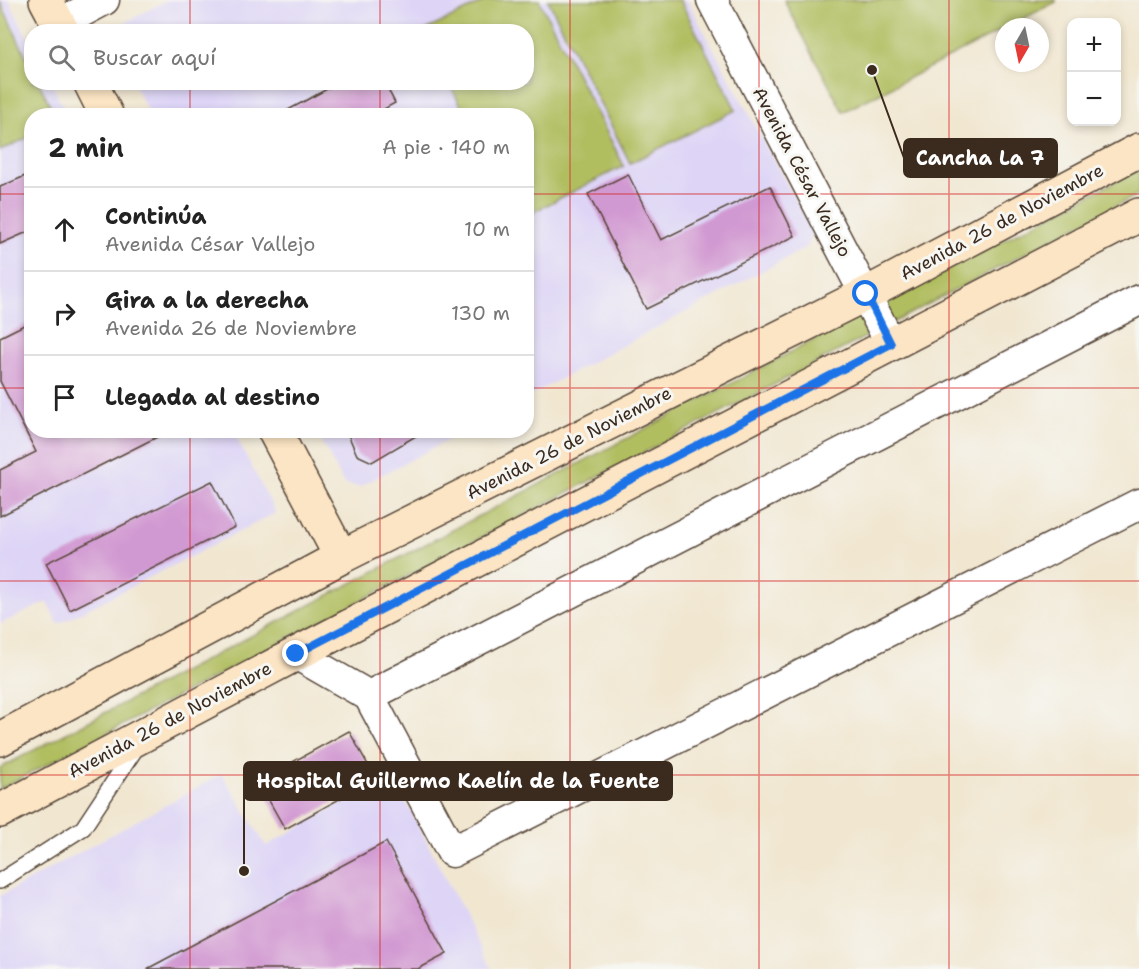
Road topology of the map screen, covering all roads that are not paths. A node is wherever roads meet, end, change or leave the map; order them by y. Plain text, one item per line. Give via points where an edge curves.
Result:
1 (104, 0) edge
2 (712, 0) edge
3 (56, 18) edge
4 (94, 90) edge
5 (103, 108) edge
6 (1139, 150) edge
7 (1139, 215) edge
8 (866, 294) junction
9 (1139, 300) edge
10 (891, 344) junction
11 (278, 438) edge
12 (1139, 504) edge
13 (341, 557) junction
14 (296, 654) junction
15 (369, 696) junction
16 (146, 733) junction
17 (0, 739) edge
18 (0, 810) edge
19 (0, 881) edge

1 - 3 street
2 - 8 street, Avenida César Vallejo
4 - 5 main road
6 - 8 main road, Avenida 26 de Noviembre
7 - 10 main road, Avenida 26 de Noviembre
8 - 10 street, Avenida César Vallejo
8 - 13 main road, Avenida 26 de Noviembre
9 - 15 street
10 - 14 main road, Avenida 26 de Noviembre
11 - 13 main road
12 - 15 street via 452,852
13 - 17 main road, Avenida 26 de Noviembre
14 - 15 street
14 - 16 main road, Avenida 26 de Noviembre
16 - 18 main road, Avenida 26 de Noviembre
16 - 19 lane via 82,828

